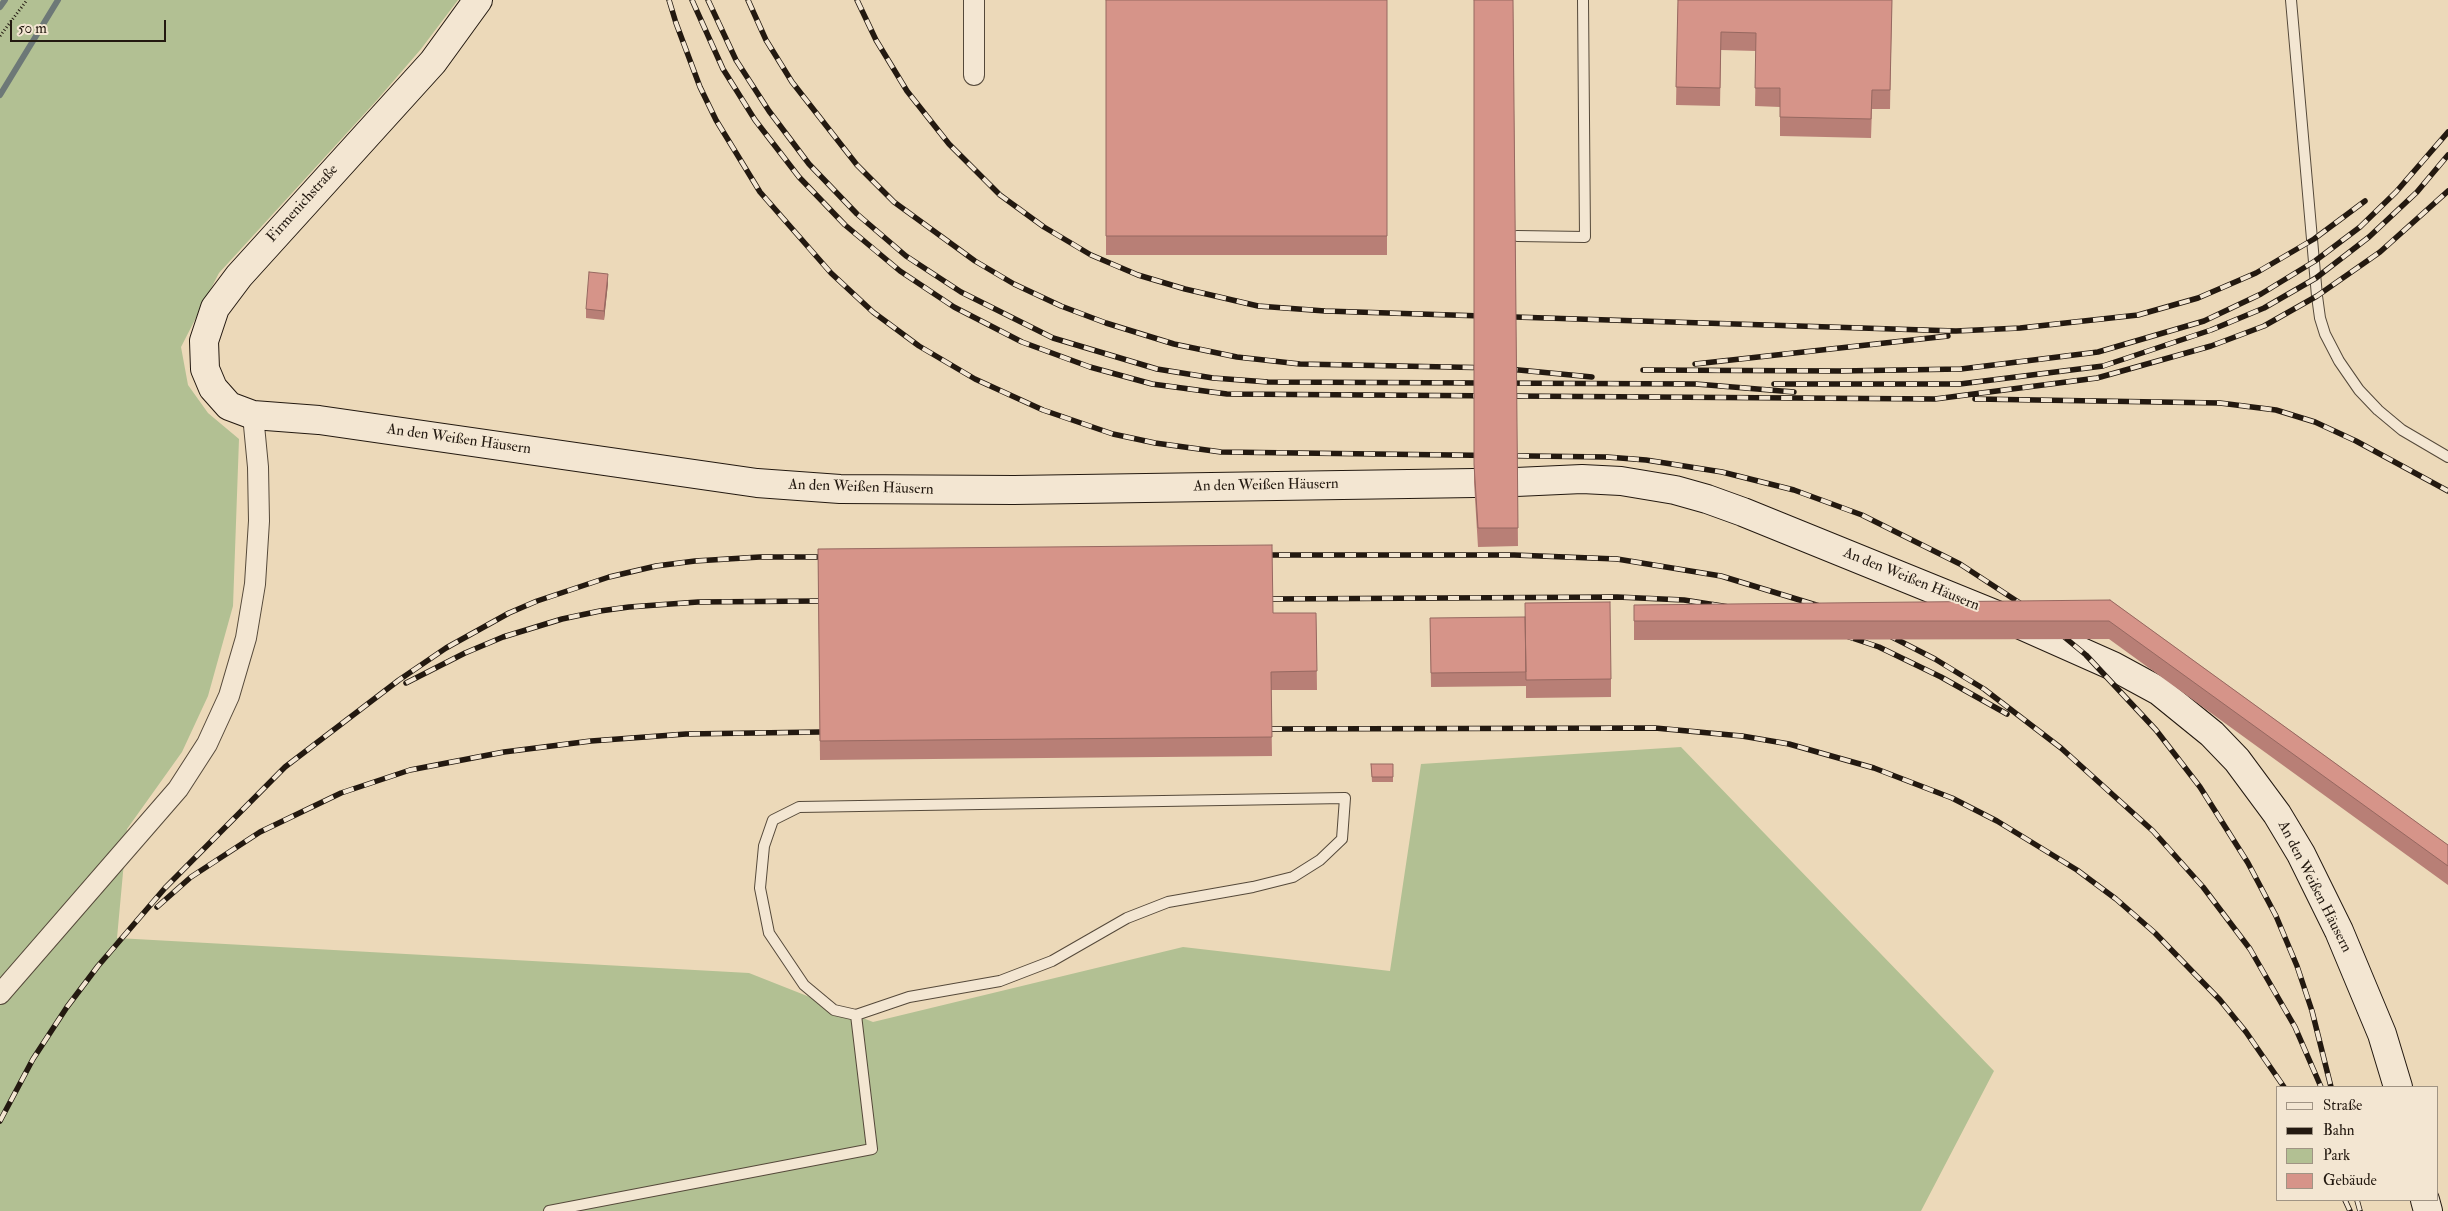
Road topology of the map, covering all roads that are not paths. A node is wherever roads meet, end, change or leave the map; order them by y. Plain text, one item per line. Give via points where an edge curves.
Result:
1 (478, 0) edge
2 (974, 0) edge
3 (1584, 0) edge
4 (2291, 0) edge
5 (974, 75) dead end
6 (1517, 236) edge
7 (253, 415) junction
8 (2448, 457) edge
9 (1474, 482) edge
10 (1516, 482) edge
11 (0, 994) edge
12 (856, 1015) junction
13 (2398, 1086) edge
14 (550, 1211) edge

1 - 7 street, Firmenichstraße via 433,62 239,276 215,308 204,341 205,369 213,388 229,406
2 - 5 street
3 - 6 lane via 1585,237
4 - 8 lane via 2317,296 2325,334 2338,361 2378,410 2402,430
7 - 9 street, An den Weißen Häusern via 319,420 757,483 840,489 1014,490
7 - 11 street via 259,512 255,584 246,638 229,696 207,744 178,789
10 - 13 street, An den Weißen Häusern via 1621,481 1675,490 1707,500 2014,622 2113,666 2159,691 2212,734 2259,787 2282,822 2339,931 2382,1034
12 - 12 lane via 834,1010 804,984 769,934 760,888 764,846 772,820 799,807 1344,798 1342,839 1320,860 1293,876 1253,887 1168,902 1127,918 1052,961 1000,981 909,997
12 - 14 lane via 872,1149

